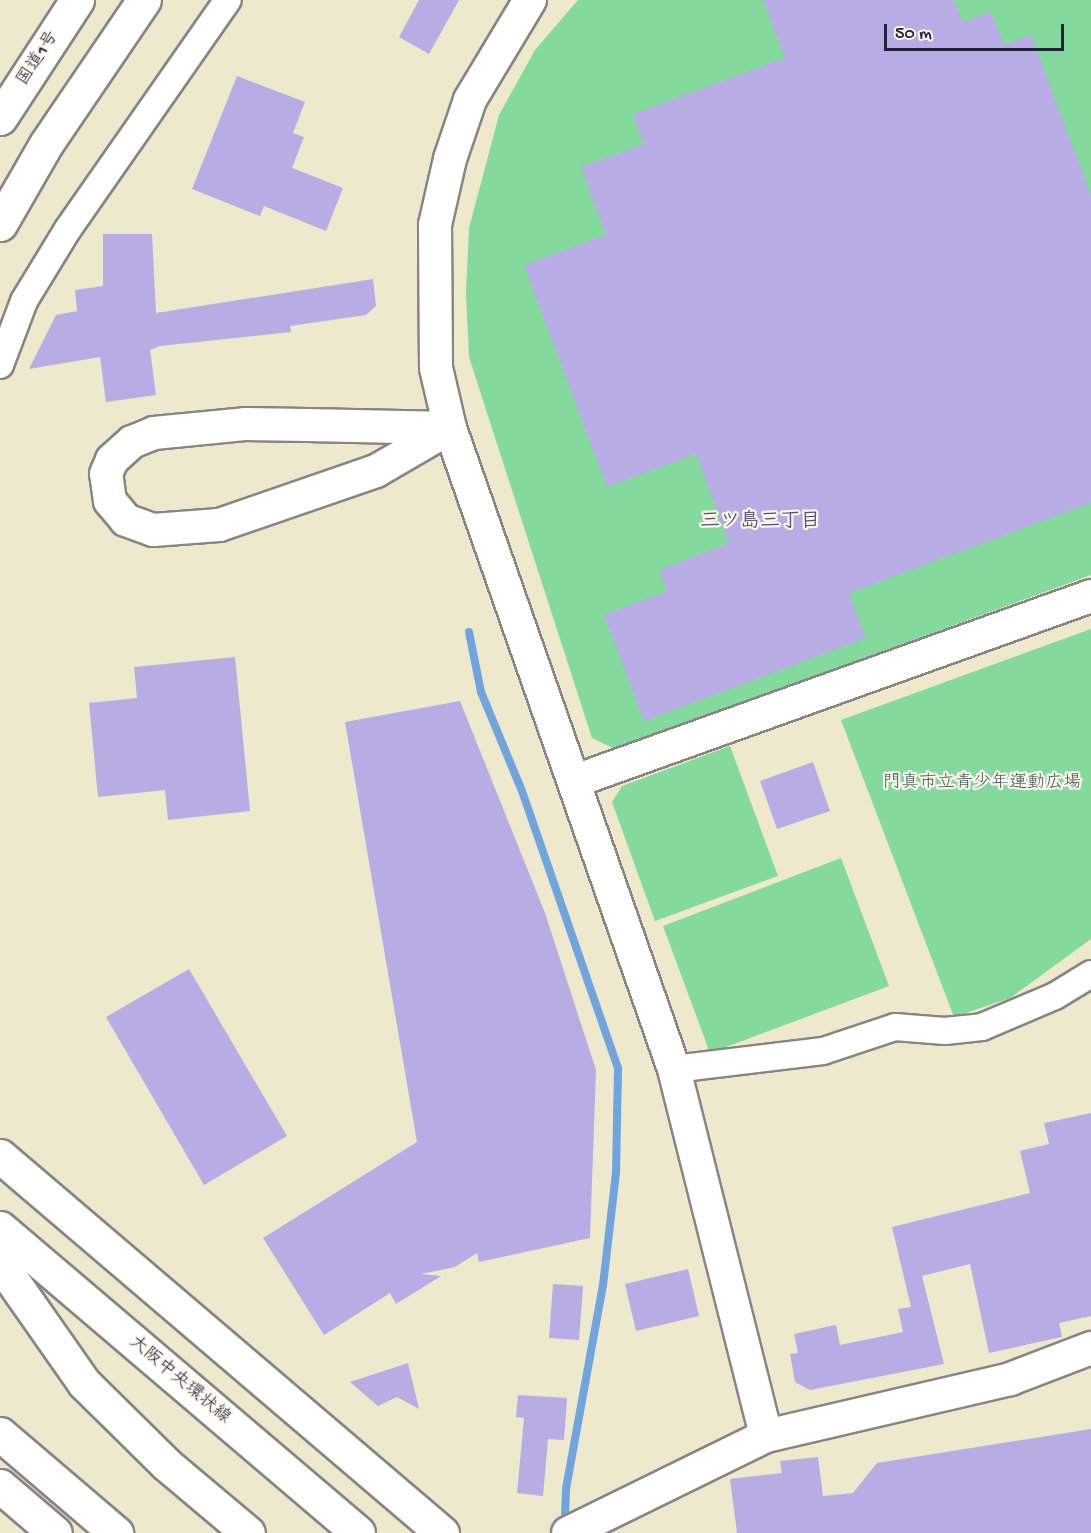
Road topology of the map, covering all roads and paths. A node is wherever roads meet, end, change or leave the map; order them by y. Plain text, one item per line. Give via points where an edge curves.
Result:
1 (77, 0) edge
2 (144, 0) edge
3 (228, 0) edge
4 (530, 0) edge
5 (0, 118) edge
6 (0, 224) edge
7 (0, 365) edge
8 (450, 428) junction
9 (1091, 596) edge
10 (575, 781) junction
11 (1091, 974) edge
12 (675, 1069) junction
13 (0, 1156) edge
14 (0, 1228) edge
15 (0, 1263) edge
16 (1091, 1348) edge
17 (0, 1434) edge
18 (766, 1436) junction
19 (0, 1486) edge
20 (575, 1529) edge
21 (55, 1533) edge
22 (116, 1533) edge
23 (248, 1533) edge
24 (358, 1533) edge
25 (442, 1533) edge

1 - 5 main road, 国道1号
2 - 6 main road via 46,144
3 - 7 street via 68,229 24,301
4 - 8 street via 470,100 435,225 436,368
8 - 8 street via 376,471 219,525 153,530 126,520 110,501 106,474 112,460 132,442 154,433 245,424
8 - 10 street
9 - 10 street
10 - 12 street
11 - 12 street via 1054,996 982,1027 945,1031 895,1027 823,1051
12 - 18 street
13 - 25 main road
14 - 24 main road, 大阪中央環状線
15 - 23 main road via 84,1383 166,1464
16 - 18 street via 1010,1379
17 - 22 main road
18 - 20 street
19 - 21 main road

